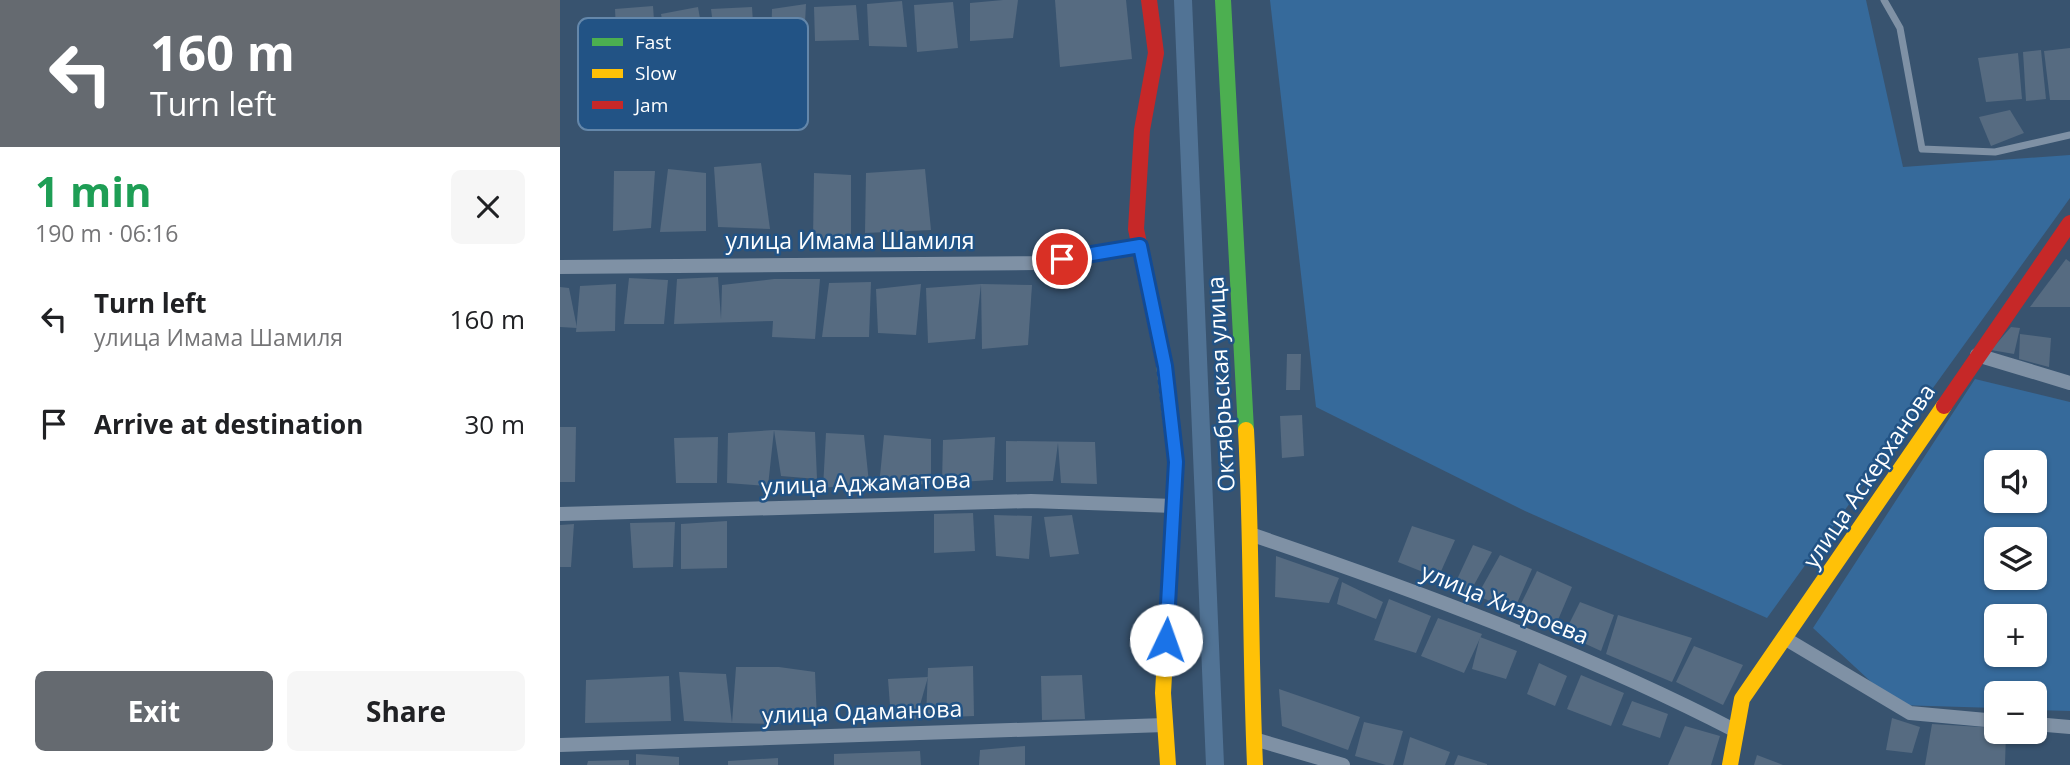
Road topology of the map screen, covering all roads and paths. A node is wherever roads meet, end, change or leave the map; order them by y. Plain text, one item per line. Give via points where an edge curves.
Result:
1 (1149, 0) edge
2 (1223, 0) edge
3 (1884, 0) edge
4 (2070, 135) edge
5 (2070, 223) edge
6 (1140, 246) junction
7 (560, 267) edge
8 (1978, 355) junction
9 (2070, 383) edge
10 (1174, 506) junction
11 (560, 514) edge
12 (1250, 534) junction
13 (1786, 639) junction
14 (1984, 720) edge
15 (1165, 725) junction
16 (2047, 725) edge
17 (2070, 727) edge
18 (1736, 731) junction
19 (1254, 739) junction
20 (560, 745) edge
21 (1168, 765) edge
22 (1255, 765) edge
23 (1343, 765) edge
24 (1730, 765) edge

1 - 6 street via 1156,53 1142,130 1136,229
2 - 12 street, Октябрьская улица
3 - 4 lane via 1900,28 1922,149 1995,152
5 - 8 street, улица Аскерханова
6 - 7 street, улица Имама Шамиля via 1036,263
6 - 10 street via 1165,366 1176,462
8 - 9 street
8 - 13 street, улица Аскерханова
10 - 11 street, улица Аджаматова via 1031,501
10 - 15 street
12 - 18 street, улица Хизроева via 1388,581 1657,690
12 - 19 street, Октябрьская улица
13 - 14 street via 1910,713
13 - 18 street, улица Аскерханова via 1742,699
15 - 20 street, улица Одаманова
15 - 21 street
16 - 17 street
18 - 24 street, улица Аскерханова
19 - 22 street, Октябрьская улица
19 - 23 street

